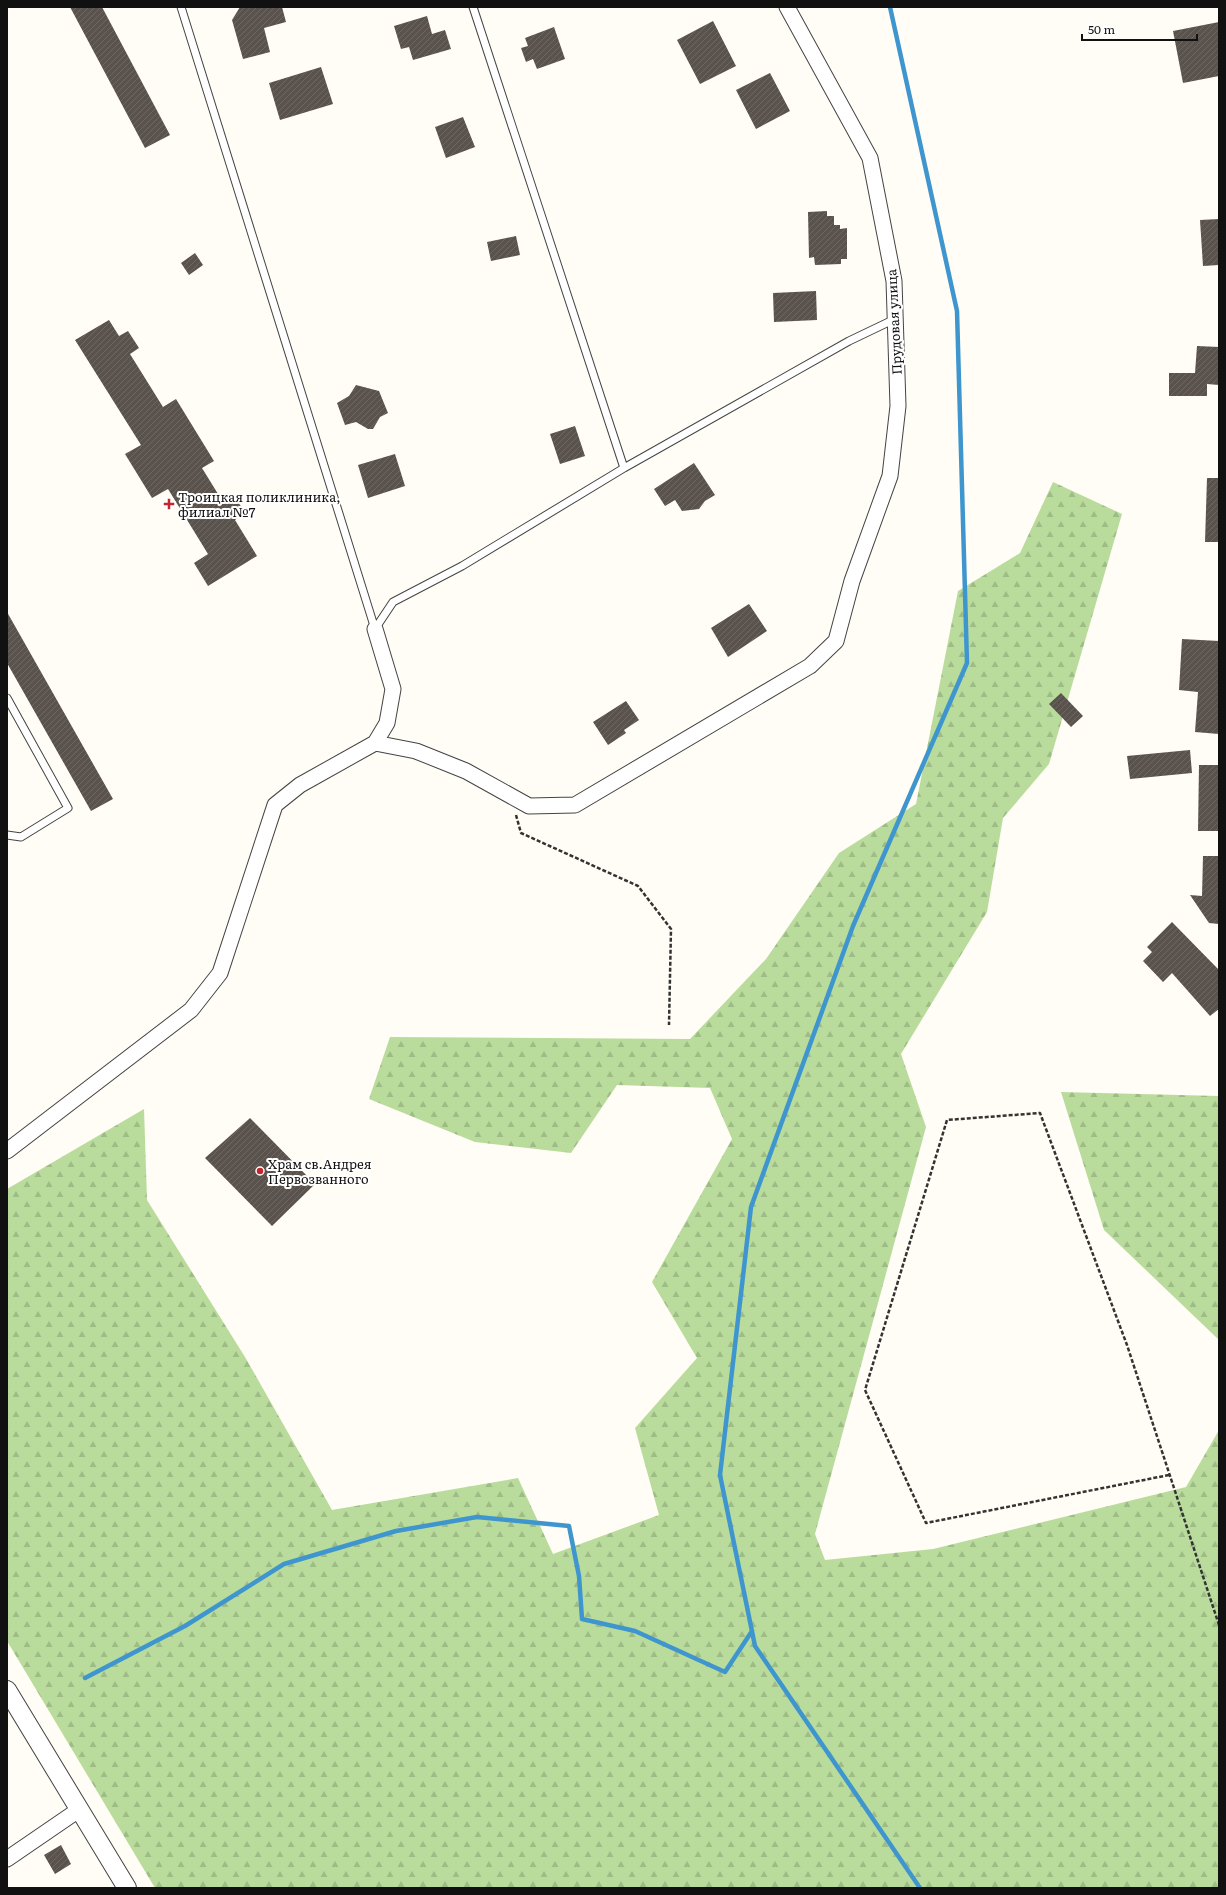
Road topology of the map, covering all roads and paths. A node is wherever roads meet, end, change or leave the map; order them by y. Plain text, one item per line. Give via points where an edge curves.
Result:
1 (181, 7) edge
2 (473, 7) edge
3 (787, 7) edge
4 (895, 318) junction
5 (624, 468) junction
6 (375, 629) junction
7 (7, 698) edge
8 (375, 743) junction
9 (510, 796) junction
10 (7, 835) edge
11 (669, 1025) dead end
12 (7, 1151) edge
13 (1169, 1475) junction
14 (1219, 1625) edge
15 (7, 1690) edge
16 (80, 1809) junction
17 (7, 1859) edge
18 (127, 1888) edge

1 - 6 lane
2 - 5 lane
3 - 4 street, Прудовая улица via 870,158 894,281
4 - 5 lane via 849,341
4 - 9 street, Прудовая улица via 898,406 890,476 852,581 836,641 810,666 575,806 529,806
5 - 6 lane via 462,566 393,602
6 - 8 street via 393,689 387,723
7 - 10 lane via 68,808 21,837
8 - 9 street, Прудовая улица via 416,751 466,772
8 - 12 street via 300,785 275,805 220,973 191,1010
9 - 11 path via 521,833 638,886 671,929
13 - 13 path via 1127,1345 1040,1113 947,1120 865,1390 926,1523
13 - 14 path
15 - 16 street
16 - 17 street
16 - 18 street

